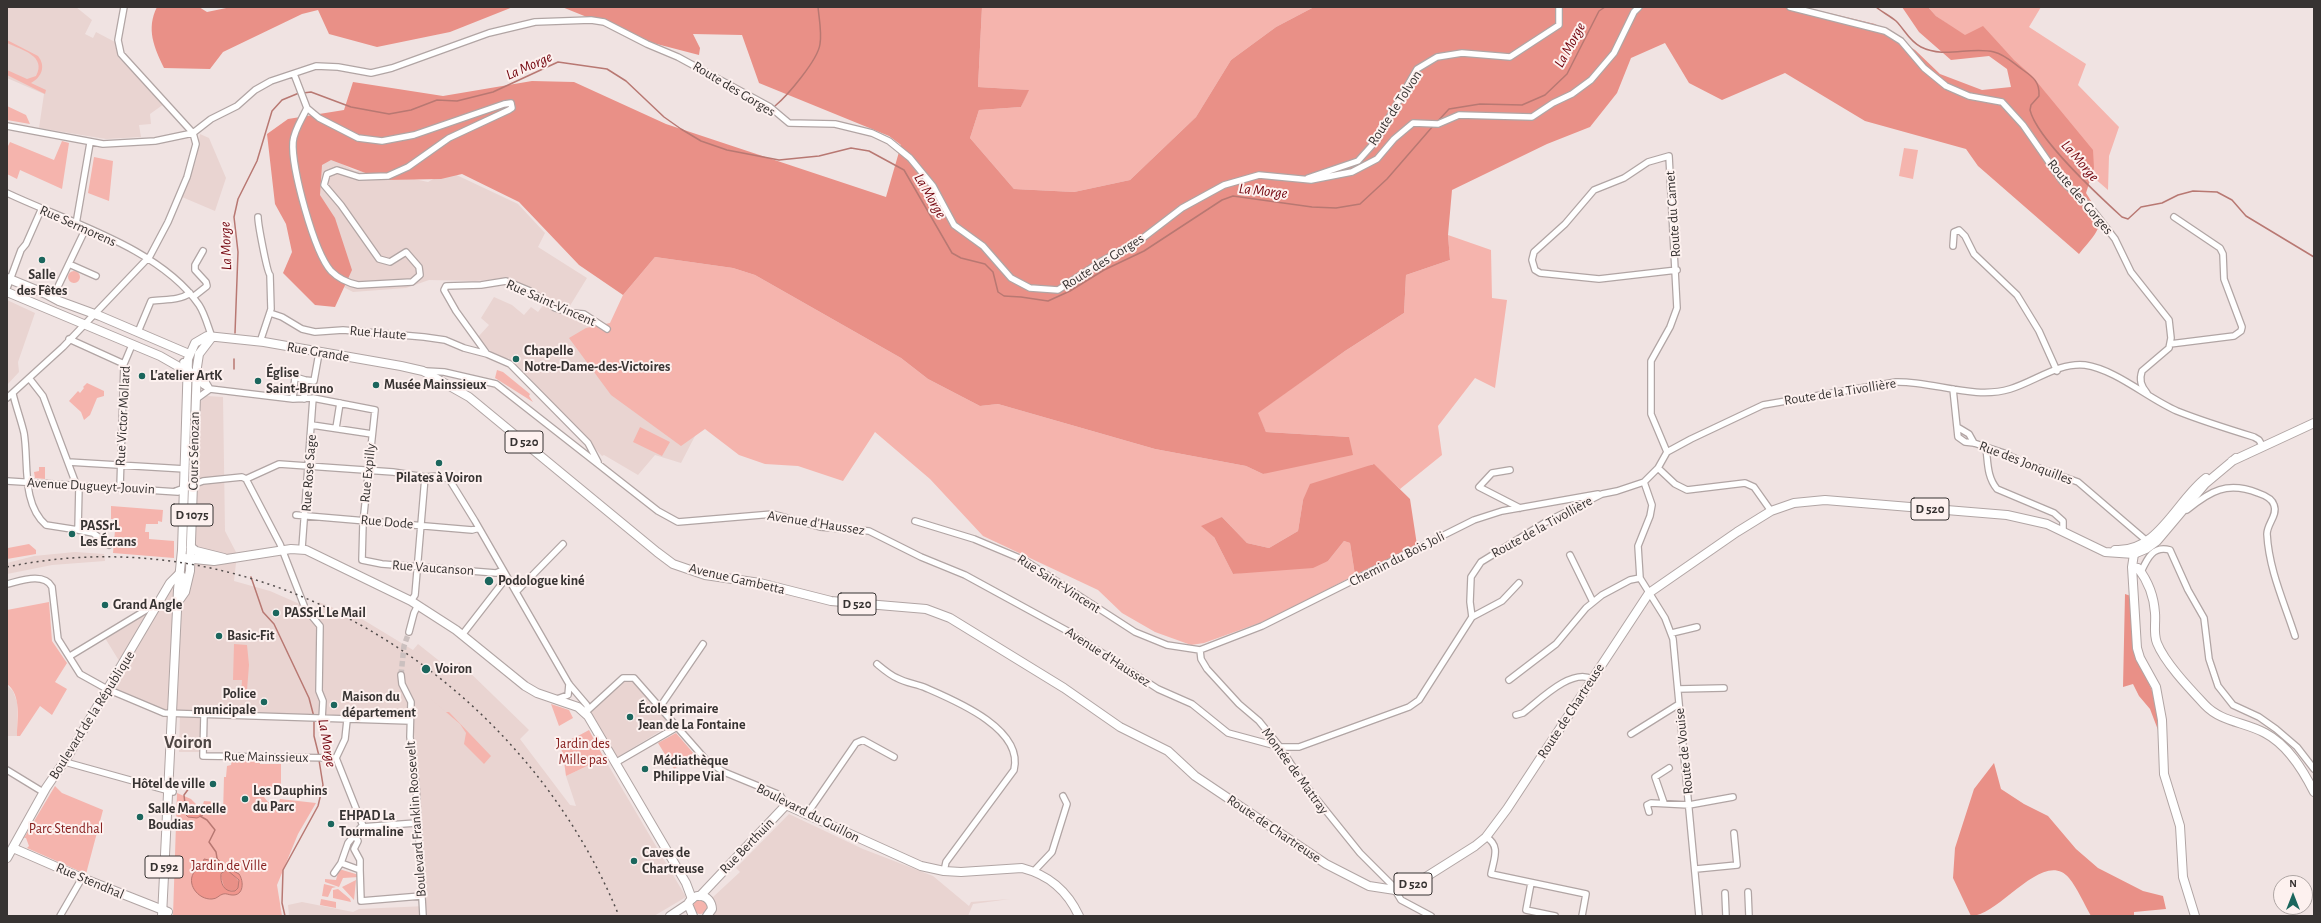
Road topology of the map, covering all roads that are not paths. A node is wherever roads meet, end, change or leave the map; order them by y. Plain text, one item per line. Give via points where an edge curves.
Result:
1 (124, 7) edge
2 (1560, 7) edge
3 (1639, 7) edge
4 (1790, 7) edge
5 (294, 74) junction
6 (307, 106) junction
7 (7, 126) edge
8 (193, 133) junction
9 (90, 143) junction
10 (1306, 178) junction
11 (7, 194) edge
12 (41, 210) junction
13 (258, 216) dead end
14 (2174, 217) dead end
15 (76, 224) junction
16 (86, 228) junction
17 (1953, 246) dead end
18 (203, 252) dead end
19 (149, 258) junction
20 (69, 264) junction
21 (1676, 270) junction
22 (96, 276) dead end
23 (9, 278) edge
24 (7, 288) edge
25 (7, 292) edge
26 (191, 295) junction
27 (53, 297) junction
28 (81, 310) junction
29 (270, 313) junction
30 (93, 314) junction
31 (72, 320) junction
32 (82, 324) junction
33 (608, 329) dead end
34 (138, 332) junction
35 (212, 337) junction
36 (70, 339) junction
37 (260, 342) junction
38 (2170, 344) junction
39 (132, 345) junction
40 (319, 353) junction
41 (487, 354) junction
42 (190, 361) junction
43 (124, 364) junction
44 (401, 366) joint
45 (197, 367) junction
46 (283, 370) dead end
47 (423, 371) junction
48 (2057, 371) junction
49 (196, 377) junction
50 (295, 377) junction
51 (29, 378) junction
52 (306, 380) junction
53 (210, 389) junction
54 (1953, 389) junction
55 (13, 394) junction
56 (2148, 395) junction
57 (7, 398) edge
58 (313, 398) junction
59 (293, 399) junction
60 (195, 400) junction
61 (304, 400) junction
62 (341, 405) junction
63 (2314, 423) edge
64 (312, 425) junction
65 (337, 428) junction
66 (371, 433) junction
67 (186, 446) junction
68 (2263, 447) junction
69 (1986, 448) junction
70 (1667, 452) junction
71 (2236, 458) junction
72 (68, 462) junction
73 (599, 463) junction
74 (120, 466) junction
75 (309, 466) junction
76 (1658, 468) junction
77 (185, 469) junction
78 (368, 470) junction
79 (1510, 470) dead end
80 (425, 477) junction
81 (246, 480) junction
82 (7, 481) edge
83 (1644, 482) junction
84 (28, 483) junction
85 (194, 483) junction
86 (79, 486) junction
87 (120, 487) junction
88 (184, 487) junction
89 (176, 491) junction
90 (1602, 494) junction
91 (184, 496) junction
92 (1521, 508) junction
93 (1771, 512) junction
94 (296, 515) dead end
95 (306, 516) junction
96 (2178, 517) junction
97 (363, 520) junction
98 (915, 521) dead end
99 (2167, 521) junction
100 (421, 525) junction
101 (478, 528) junction
102 (78, 530) junction
103 (2063, 531) junction
104 (563, 544) dead end
105 (2150, 544) junction
106 (108, 545) dead end
107 (191, 547) junction
108 (302, 548) junction
109 (282, 551) junction
110 (2137, 551) junction
111 (1570, 555) dead end
112 (181, 558) junction
113 (227, 558) junction
114 (190, 559) junction
115 (362, 560) joint
116 (418, 567) junction
117 (2136, 569) junction
118 (503, 570) junction
119 (179, 574) junction
120 (507, 577) junction
121 (1640, 578) junction
122 (7, 584) edge
123 (1519, 584) dead end
124 (185, 592) junction
125 (516, 592) junction
126 (1649, 593) junction
127 (178, 602) junction
128 (1593, 602) junction
129 (415, 603) junction
130 (146, 610) dead end
131 (1472, 617) junction
132 (1697, 627) dead end
133 (409, 632) tunnel mouth
134 (1672, 633) junction
135 (462, 635) junction
136 (2295, 636) dead end
137 (703, 644) dead end
138 (1200, 650) junction
139 (70, 656) junction
140 (877, 664) dead end
141 (401, 675) tunnel mouth
142 (1592, 679) junction
143 (1509, 680) dead end
144 (569, 684) junction
145 (1724, 688) dead end
146 (107, 689) junction
147 (1678, 689) junction
148 (580, 698) junction
149 (557, 699) junction
150 (600, 699) junction
151 (1679, 704) junction
152 (1088, 705) joint
153 (660, 707) junction
154 (585, 712) junction
155 (173, 715) junction
156 (204, 715) junction
157 (1516, 715) dead end
158 (320, 719) junction
159 (348, 720) junction
160 (410, 722) junction
161 (677, 727) junction
162 (1631, 734) dead end
163 (1280, 747) junction
164 (894, 757) dead end
165 (336, 758) junction
166 (65, 762) junction
167 (615, 763) junction
168 (1669, 768) dead end
169 (2314, 769) edge
170 (7, 770) edge
171 (170, 791) junction
172 (43, 792) junction
173 (2314, 792) edge
174 (1063, 796) dead end
175 (1733, 797) dead end
176 (1664, 804) junction
177 (786, 805) junction
178 (1689, 805) junction
179 (1649, 812) dead end
180 (807, 814) junction
181 (416, 823) junction
182 (363, 826) junction
183 (1734, 832) dead end
184 (355, 836) junction
185 (1486, 837) junction
186 (10, 846) edge
187 (7, 858) edge
188 (341, 863) junction
189 (1696, 869) junction
190 (360, 870) junction
191 (944, 871) junction
192 (1034, 871) junction
193 (334, 873) dead end
194 (82, 878) junction
195 (1531, 883) junction
196 (1395, 890) junction
197 (1748, 892) dead end
198 (1725, 893) dead end
199 (421, 896) junction
200 (697, 898) junction
201 (165, 914) edge
202 (672, 915) edge
203 (691, 915) edge
204 (60, 916) edge
205 (423, 916) edge
206 (708, 916) edge
207 (1078, 916) edge
208 (1431, 916) edge
209 (1555, 916) edge
210 (1582, 916) edge
211 (1699, 916) edge
212 (1726, 916) edge
213 (1749, 916) edge
214 (2196, 916) edge

1 - 8 street via 118,40 121,54
2 - 10 street, Route de Tolvon via 1558,25 1510,57 1462,53 1437,58 1417,69 1375,142 1358,161
3 - 10 street, Route des Gorges via 1634,12 1614,53 1591,80 1532,117 1458,115 1438,124 1413,123 1394,139 1377,159 1352,172 1311,180
4 - 38 street, Route des Gorges via 1885,31 1902,41 1924,68 1946,86 1969,96 2002,102 2023,125 2062,181 2091,208 2116,239 2131,272 2169,320
5 - 6 street
5 - 8 street, Route des Gorges via 270,81 237,106
5 - 10 street, Route des Gorges via 316,66 371,73 392,68 489,33 535,22 604,22 770,107 789,123 835,124 872,133 889,141 910,158 933,186 954,225 983,246 1011,278 1030,288 1058,290 1138,241 1182,208 1224,185 1260,175
6 - 6 street via 293,142 297,183 326,263 338,276 358,285 412,282 420,274 419,267 406,252 390,262 379,259 324,185 327,174 337,170 359,177 388,176 408,167 449,138 509,110 512,106 511,103 504,104 414,135 382,141 358,138 319,118
7 - 9 street
8 - 9 street via 137,144
8 - 19 street via 196,144 187,177
9 - 15 street
11 - 12 street, Rue Sermorens
12 - 15 street, Rue Sermorens
12 - 23 street
13 - 29 street via 270,275
14 - 38 street via 2220,248 2223,254 2224,279 2242,327 2234,336
15 - 16 street, Rue Sermorens
16 - 19 street, Rue Sermorens
16 - 20 street
17 - 48 street via 1954,232 1958,230 1965,236 1974,254 2017,295 2039,331
18 - 26 street via 195,265 195,270 207,286
19 - 26 street, Rue Sermorens via 184,286
19 - 30 street
20 - 22 street
20 - 27 street
21 - 21 street, Route du Camet via 1670,200 1670,158 1667,155 1648,162 1624,178 1597,187 1565,224 1534,252 1532,260 1535,270 1540,273 1599,279
21 - 70 street, Route du Camet via 1677,308 1670,327 1651,361 1651,414
23 - 24 street
23 - 27 main road
25 - 31 main road
26 - 34 street via 180,299 169,298 151,302
26 - 35 street, Rue Sermorens via 200,306
27 - 28 main road
28 - 30 main road
28 - 31 main road via 81,318
29 - 37 street
29 - 41 street, Rue Haute via 315,332 343,330 445,340
30 - 32 street
30 - 34 main road
31 - 32 main road
32 - 36 street
32 - 39 main road
33 - 41 street, Rue Saint-Vincent via 584,314 555,308 530,291 506,281 481,285 449,284 444,290
34 - 42 main road
35 - 37 main road, Rue Grande / D 520
35 - 42 main road, D 520 via 207,336 195,343
36 - 43 street
36 - 51 street
37 - 40 main road, Rue Grande / D 520
38 - 56 street via 2166,352 2142,371 2141,383
39 - 42 main road via 160,356
39 - 43 street, Rue Victor Mollard
40 - 44 main road, Rue Grande / D 520
40 - 52 street via 314,380
41 - 73 street, Rue Haute via 513,367 588,443
42 - 45 main road
42 - 49 street
42 - 67 main road, Cours Sénozan
43 - 74 street, Rue Victor Mollard
44 - 47 main road, Avenue Gambetta / D 520
45 - 49 main road, Cours Sénozan / D 1075
45 - 53 street
46 - 50 street
47 - 73 street, Avenue d'Haussez via 438,371 496,384
47 - 152 main road, Avenue Gambetta / D 520 via 469,396 673,564 697,573 760,583 831,601 915,607 938,612 971,630
48 - 54 street, Route de la Tivollière via 2001,391
48 - 56 street, Route de la Tivollière via 2084,365 2103,370
49 - 53 street
49 - 60 main road, Cours Sénozan / D 1075
50 - 52 street
50 - 59 street
51 - 55 street
51 - 72 street via 43,396
52 - 61 street
53 - 59 street
53 - 60 street
54 - 69 street, Rue des Jonquilles via 1958,437 1965,442
54 - 70 street, Route de la Tivollière via 1896,382 1763,405
55 - 57 street
55 - 84 street via 24,433
56 - 68 street, Route de la Tivollière via 2176,410 2259,440
58 - 61 street
58 - 62 street
58 - 64 street, Rue Rose Sage
59 - 61 street
60 - 85 main road, Cours Sénozan / D 1075
62 - 65 street
62 - 66 street, Rue Expilly via 373,412
63 - 68 main road
64 - 65 street
64 - 75 street, Rue Rose Sage
65 - 66 street
66 - 78 street, Rue Expilly
67 - 77 main road, Cours Sénozan
67 - 85 main road via 190,454 189,469
68 - 71 main road
69 - 103 street via 1988,472 1991,482 1997,489 2054,513 2063,522
69 - 105 street, Rue des Jonquilles via 2076,481
70 - 76 street, Route de la Tivollière
71 - 96 main road via 2205,484
71 - 99 main road via 2200,482
72 - 74 street
72 - 86 street
73 - 163 street, Avenue d'Haussez via 658,511 678,522 773,514 820,527 869,531 964,575 1073,634 1158,689 1192,704 1228,733
74 - 77 street
74 - 87 street, Rue Victor Mollard
75 - 78 street
75 - 81 street via 279,464
75 - 95 street, Rue Rose Sage
76 - 83 street, Route de la Tivollière
76 - 93 street via 1675,484 1687,490 1745,483 1754,487
77 - 88 main road, Cours Sénozan
78 - 80 street
78 - 97 street, Rue Expilly
79 - 92 street via 1492,474 1479,487 1496,498
80 - 100 street
80 - 101 street via 438,476 449,479
81 - 85 street, Avenue Dugueyt-Jouvin via 242,477
81 - 109 street
82 - 84 street, Avenue Dugueyt-Jouvin
83 - 90 street, Route de la Tivollière
83 - 121 street via 1652,505 1638,546
84 - 86 street, Avenue Dugueyt-Jouvin
84 - 102 street via 35,510 44,523
85 - 88 street, Avenue Dugueyt-Jouvin
85 - 107 main road, Cours Sénozan / D 1075
86 - 87 street, Avenue Dugueyt-Jouvin
86 - 102 street
87 - 89 street, Avenue Dugueyt-Jouvin
88 - 89 street, Avenue Dugueyt-Jouvin
88 - 91 main road, Cours Sénozan
89 - 91 street, Avenue Dugueyt-Jouvin
90 - 92 street, Chemin du Bois Joli
90 - 131 street, Route de la Tivollière via 1546,522 1481,562 1471,577
91 - 112 main road, Cours Sénozan
92 - 138 street, Chemin du Bois Joli via 1474,520 1262,626
93 - 103 main road, Route de Chartreuse / D 520 via 1805,501 1839,501 2022,517
93 - 126 main road, Route de Chartreuse / D 520 via 1737,532
94 - 95 street, Rue Dode
95 - 97 street, Rue Dode
95 - 108 street, Rue Rose Sage
96 - 99 street
96 - 105 main road
96 - 136 street via 2203,497 2218,489 2237,486 2268,497 2274,505 2274,513 2267,532 2274,577
97 - 100 street, Rue Dode
97 - 115 street, Rue Expilly
98 - 138 street, Rue Saint-Vincent via 974,539 1024,560 1135,632 1167,645
99 - 105 main road
100 - 101 street, Rue Dode via 472,530
100 - 116 street
101 - 118 street
102 - 106 street via 93,533
103 - 110 main road, Route de Chartreuse / D 520 via 2105,552
104 - 125 street
105 - 110 main road
107 - 113 main road, D 1075 via 196,552
107 - 114 main road, Cours Sénozan / D 1075
108 - 109 main road, D 1075
108 - 129 main road
109 - 113 main road, D 1075
109 - 158 street via 305,608 320,626 319,685 323,701
110 - 117 main road
111 - 128 street
112 - 114 main road, D 1075
112 - 119 main road, D 592
113 - 114 main road, D 1075 via 214,561
114 - 124 main road, Cours Sénozan
115 - 116 street, Rue Vaucanson
116 - 118 street, Rue Vaucanson via 496,573
116 - 129 street
117 - 169 street via 2160,549 2170,550 2204,618 2209,659 2218,686 2233,705 2276,728 2297,747
117 - 173 main road via 2154,600 2156,642 2168,660 2206,706 2224,718 2265,732 2278,741 2294,758
117 - 214 main road via 2133,579 2138,653 2158,693 2164,774 2180,826 2183,878
118 - 120 street
119 - 124 main road via 184,578
119 - 127 main road, D 592
119 - 146 main road, Boulevard de la République via 170,583
120 - 125 street
120 - 135 street
121 - 126 street, Route de Vouise
121 - 128 street via 1630,580
122 - 139 street via 40,579 50,583 58,639
123 - 131 street via 1495,606
124 - 127 main road
125 - 144 street
126 - 134 street, Route de Vouise
126 - 142 main road, Route de Chartreuse / D 520
127 - 155 main road, D 592
128 - 143 street via 1556,644
129 - 133 street
129 - 135 main road
130 - 139 street
131 - 163 street via 1415,704 1299,748
132 - 134 street
134 - 147 street, Route de Vouise
135 - 149 main road via 525,686 536,693
137 - 153 street
138 - 163 street, Montée de Mattray via 1201,659 1207,669 1239,704 1259,721
139 - 146 street via 80,674
140 - 191 street via 897,678 938,694 990,722 1006,738 1015,753 1017,760 1014,770 946,862
141 - 160 street, Boulevard Franklin Roosevelt via 410,698
142 - 157 street via 1586,676 1573,677 1523,713
142 - 185 main road, Route de Chartreuse / D 520
144 - 148 street
144 - 149 street via 568,695
145 - 147 street
146 - 155 street
146 - 166 main road, Boulevard de la République
147 - 151 street, Route de Vouise
148 - 150 street via 591,701
148 - 154 street
149 - 154 main road
150 - 153 street, Boulevard du Guillon via 628,676 634,678
150 - 154 street, Boulevard du Guillon
151 - 162 street
151 - 178 street, Route de Vouise
152 - 196 main road, Route de Chartreuse / D 520 via 1120,727 1168,751 1195,776 1326,864 1369,886
153 - 161 street, Boulevard du Guillon
154 - 167 main road
155 - 156 street
155 - 171 main road, D 592
156 - 158 street
156 - 165 street, Rue Mainssieux via 203,756
158 - 159 street
159 - 160 street
159 - 165 street via 345,739
160 - 181 street, Boulevard Franklin Roosevelt
161 - 167 street
161 - 177 street, Boulevard du Guillon via 712,765 780,795
163 - 196 street, Montée de Mattray via 1302,781 1360,853
164 - 180 street via 863,740 856,743
165 - 182 street
166 - 171 street
166 - 172 main road, Boulevard de la République
167 - 200 main road
168 - 176 street via 1655,776
170 - 172 street
171 - 201 main road, D 592
172 - 186 main road, Boulevard de la République
174 - 192 street via 1067,804 1052,852
175 - 178 street
176 - 178 street
176 - 179 street via 1651,803 1648,805
177 - 180 main road, Boulevard du Guillon
177 - 200 main road, Rue Berthuin
178 - 189 street, Route de Vouise
180 - 191 main road, Boulevard du Guillon via 921,866
181 - 182 street
181 - 199 street, Boulevard Franklin Roosevelt
182 - 184 street
183 - 189 street via 1736,865
184 - 188 street via 348,843
184 - 190 street via 358,841 354,848 360,860
185 - 195 street via 1496,846 1491,874
185 - 196 main road, Route de Chartreuse / D 520 via 1418,882
186 - 187 main road, Boulevard de la République
186 - 194 main road, Rue Stendhal
188 - 190 street
188 - 193 street
189 - 211 street, Route de Vouise
190 - 199 street via 362,901
191 - 192 main road, Boulevard du Guillon via 1022,868
192 - 207 main road via 1060,887
194 - 201 main road, Rue Stendhal
194 - 204 street
195 - 209 street via 1526,910
195 - 210 street via 1586,894
196 - 208 street, Montée de Mattray via 1401,900
197 - 213 street
198 - 212 street
199 - 205 street, Boulevard Franklin Roosevelt
200 - 202 main road
200 - 203 main road
200 - 206 main road via 711,905
202 - 203 main road

